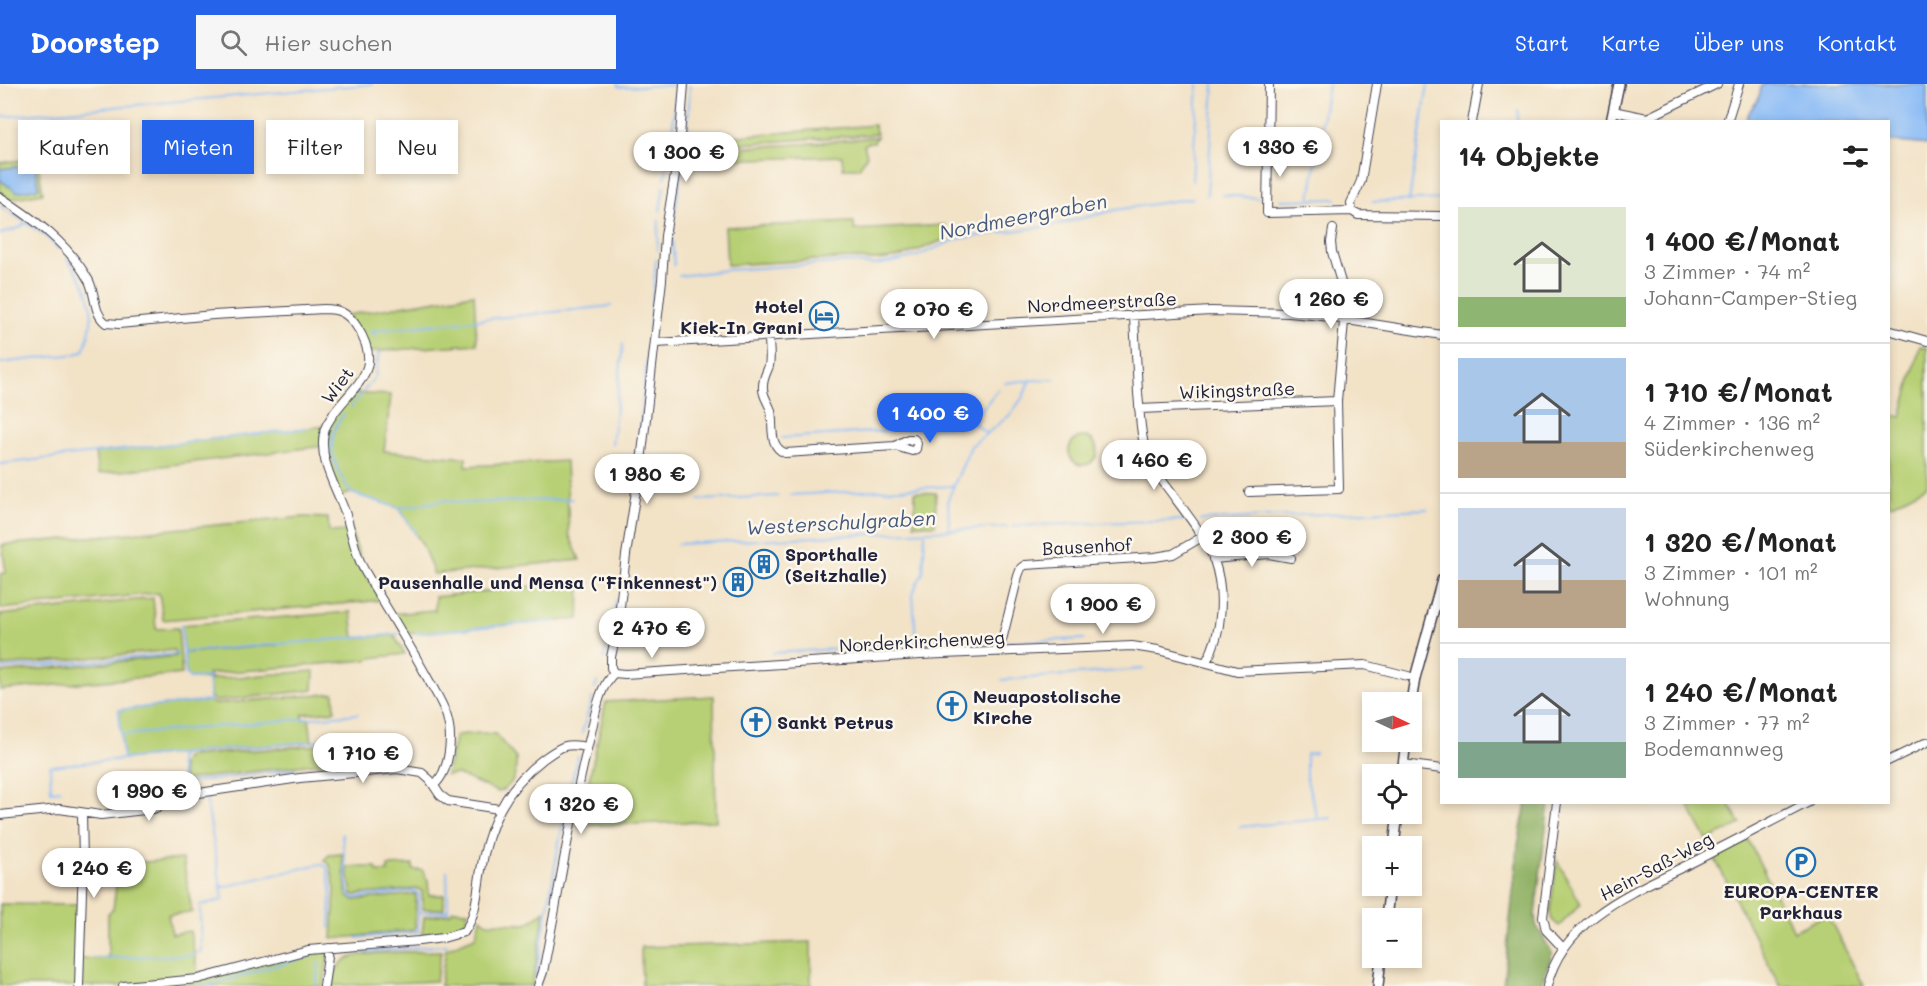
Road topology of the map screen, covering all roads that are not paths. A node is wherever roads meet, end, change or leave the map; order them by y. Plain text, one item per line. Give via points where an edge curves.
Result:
1 (684, 84) edge
2 (1269, 84) edge
3 (1377, 84) edge
4 (1479, 84) edge
5 (1619, 84) edge
6 (1717, 84) edge
7 (1739, 84) edge
8 (1613, 111) junction
9 (1472, 120) edge
10 (1611, 120) edge
11 (1728, 120) edge
12 (0, 197) edge
13 (1352, 211) junction
14 (1440, 216) edge
15 (1333, 229) dead end
16 (1134, 315) junction
17 (1344, 320) junction
18 (1890, 331) edge
19 (1440, 335) edge
20 (769, 338) junction
21 (1927, 341) edge
22 (656, 343) junction
23 (1337, 401) junction
24 (1139, 409) junction
25 (895, 446) dead end
26 (1249, 492) dead end
27 (1202, 537) junction
28 (1213, 558) junction
29 (1291, 558) dead end
30 (1440, 586) edge
31 (999, 652) junction
32 (1206, 662) junction
33 (614, 674) junction
34 (1412, 677) junction
35 (1411, 692) edge
36 (1927, 742) edge
37 (587, 747) junction
38 (1890, 760) edge
39 (1422, 769) edge
40 (1440, 769) edge
41 (434, 785) junction
42 (1557, 804) edge
43 (1805, 804) edge
44 (499, 809) junction
45 (82, 813) junction
46 (0, 815) edge
47 (329, 948) junction
48 (1563, 948) junction
49 (1380, 968) edge
50 (79, 986) edge
51 (123, 986) edge
52 (324, 986) edge
53 (538, 986) edge
54 (1378, 986) edge
55 (1547, 986) edge

1 - 22 street
2 - 13 street via 1267,213
3 - 13 street via 1361,181 1351,203
4 - 9 street
5 - 8 street
6 - 8 street via 1647,118
7 - 11 street
8 - 10 street
12 - 41 street, Wiet via 46,228 73,257 90,284 98,314 106,323 324,309 338,309 354,323 365,344 367,368 325,426 326,465 365,573 404,634 448,719 447,760
13 - 14 street via 1358,215
15 - 17 street via 1332,252 1346,299
16 - 17 street, Nordmeerstraße via 1211,311 1289,313
16 - 20 street, Nordmeerstraße
16 - 24 street
17 - 19 street, Nordmeerstraße
17 - 23 street
18 - 21 street
20 - 22 street, Nordmeerstraße
20 - 25 street via 769,365 762,387 774,442 780,451
22 - 33 street via 611,657
23 - 24 street, Wikingstraße
23 - 26 street via 1339,489
24 - 27 street via 1146,453
27 - 28 street
27 - 31 street, Bausenhof via 1173,554 1155,557 1025,565 1018,576
28 - 29 street via 1269,554
28 - 32 street via 1220,589 1220,620
30 - 34 street
31 - 32 street, Norderkirchenweg via 1132,646
31 - 33 street, Norderkirchenweg
32 - 34 street, Norderkirchenweg via 1248,672 1365,665
33 - 37 street via 603,689
34 - 35 street
36 - 38 street
37 - 44 street via 559,747 526,773
37 - 53 street
39 - 40 street
41 - 44 street via 448,801
41 - 45 street via 426,775 410,770 355,771 192,794 153,809 101,815
42 - 48 street via 1543,917 1546,930
43 - 48 street, Hein-Saß-Weg via 1617,902 1585,925
44 - 47 street via 483,858 473,916 464,932 419,941
45 - 46 street via 65,809
45 - 50 street
47 - 51 street via 198,979
47 - 52 street
48 - 55 street, Hein-Saß-Weg
49 - 54 street

